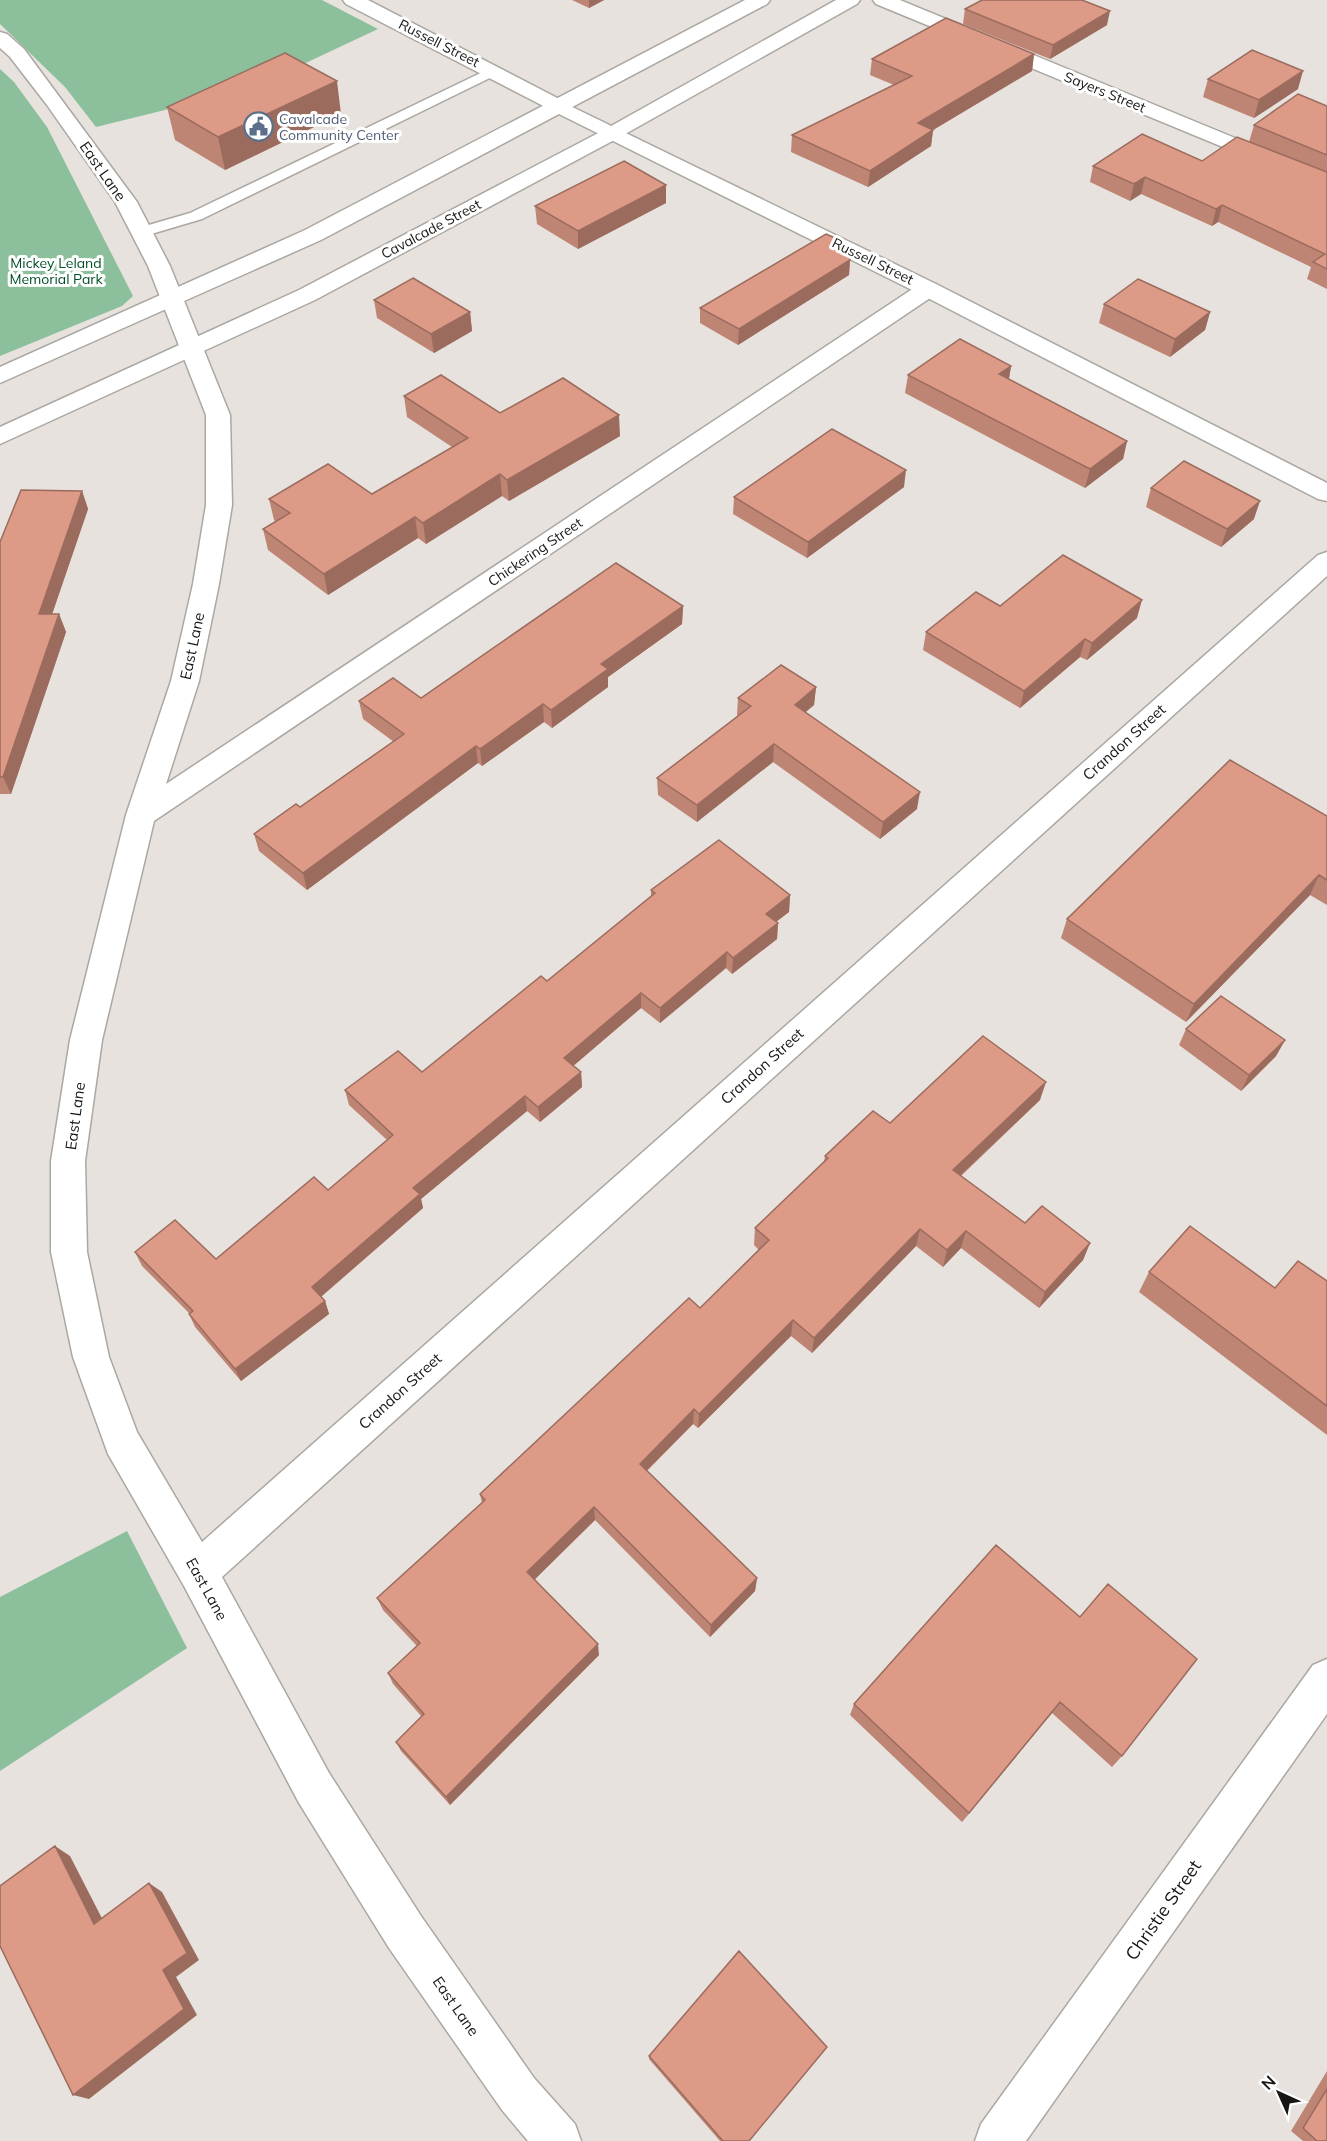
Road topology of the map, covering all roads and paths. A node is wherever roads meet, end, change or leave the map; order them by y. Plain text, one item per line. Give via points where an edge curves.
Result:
1 (353, 0) edge
2 (760, 0) edge
3 (850, 0) edge
4 (883, 0) edge
5 (0, 38) edge
6 (493, 71) junction
7 (560, 107) junction
8 (611, 134) junction
9 (1327, 162) edge
10 (1317, 180) edge
11 (141, 232) junction
12 (928, 288) junction
13 (173, 300) junction
14 (192, 349) junction
15 (0, 376) edge
16 (0, 436) edge
17 (1327, 493) edge
18 (1327, 561) edge
19 (141, 815) junction
20 (198, 1572) junction
21 (1327, 1679) edge
22 (558, 2141) edge
23 (998, 2141) edge

1 - 6 street, Russell Street
2 - 7 street
3 - 8 street, Cavalcade Street
4 - 10 street, Sayers Street
5 - 11 street, East Lane via 54,100 126,202
6 - 7 street, Russell Street
6 - 11 lane via 196,216
7 - 8 street, Russell Street
7 - 13 street via 313,235
8 - 12 street, Russell Street
8 - 14 street, Cavalcade Street via 307,295
9 - 10 street
11 - 13 street, East Lane
12 - 17 street, Russell Street
12 - 19 street, Chickering Street
13 - 14 street, East Lane
13 - 15 street
14 - 16 street, Cavalcade Street
14 - 19 street, East Lane via 218,415 219,505 185,681
18 - 20 street, Crandon Street
19 - 20 street, East Lane via 86,1040 68,1161 69,1252 91,1357 121,1442
20 - 22 street, East Lane via 314,1788 405,1932 518,2094
21 - 23 street, Christie Street

